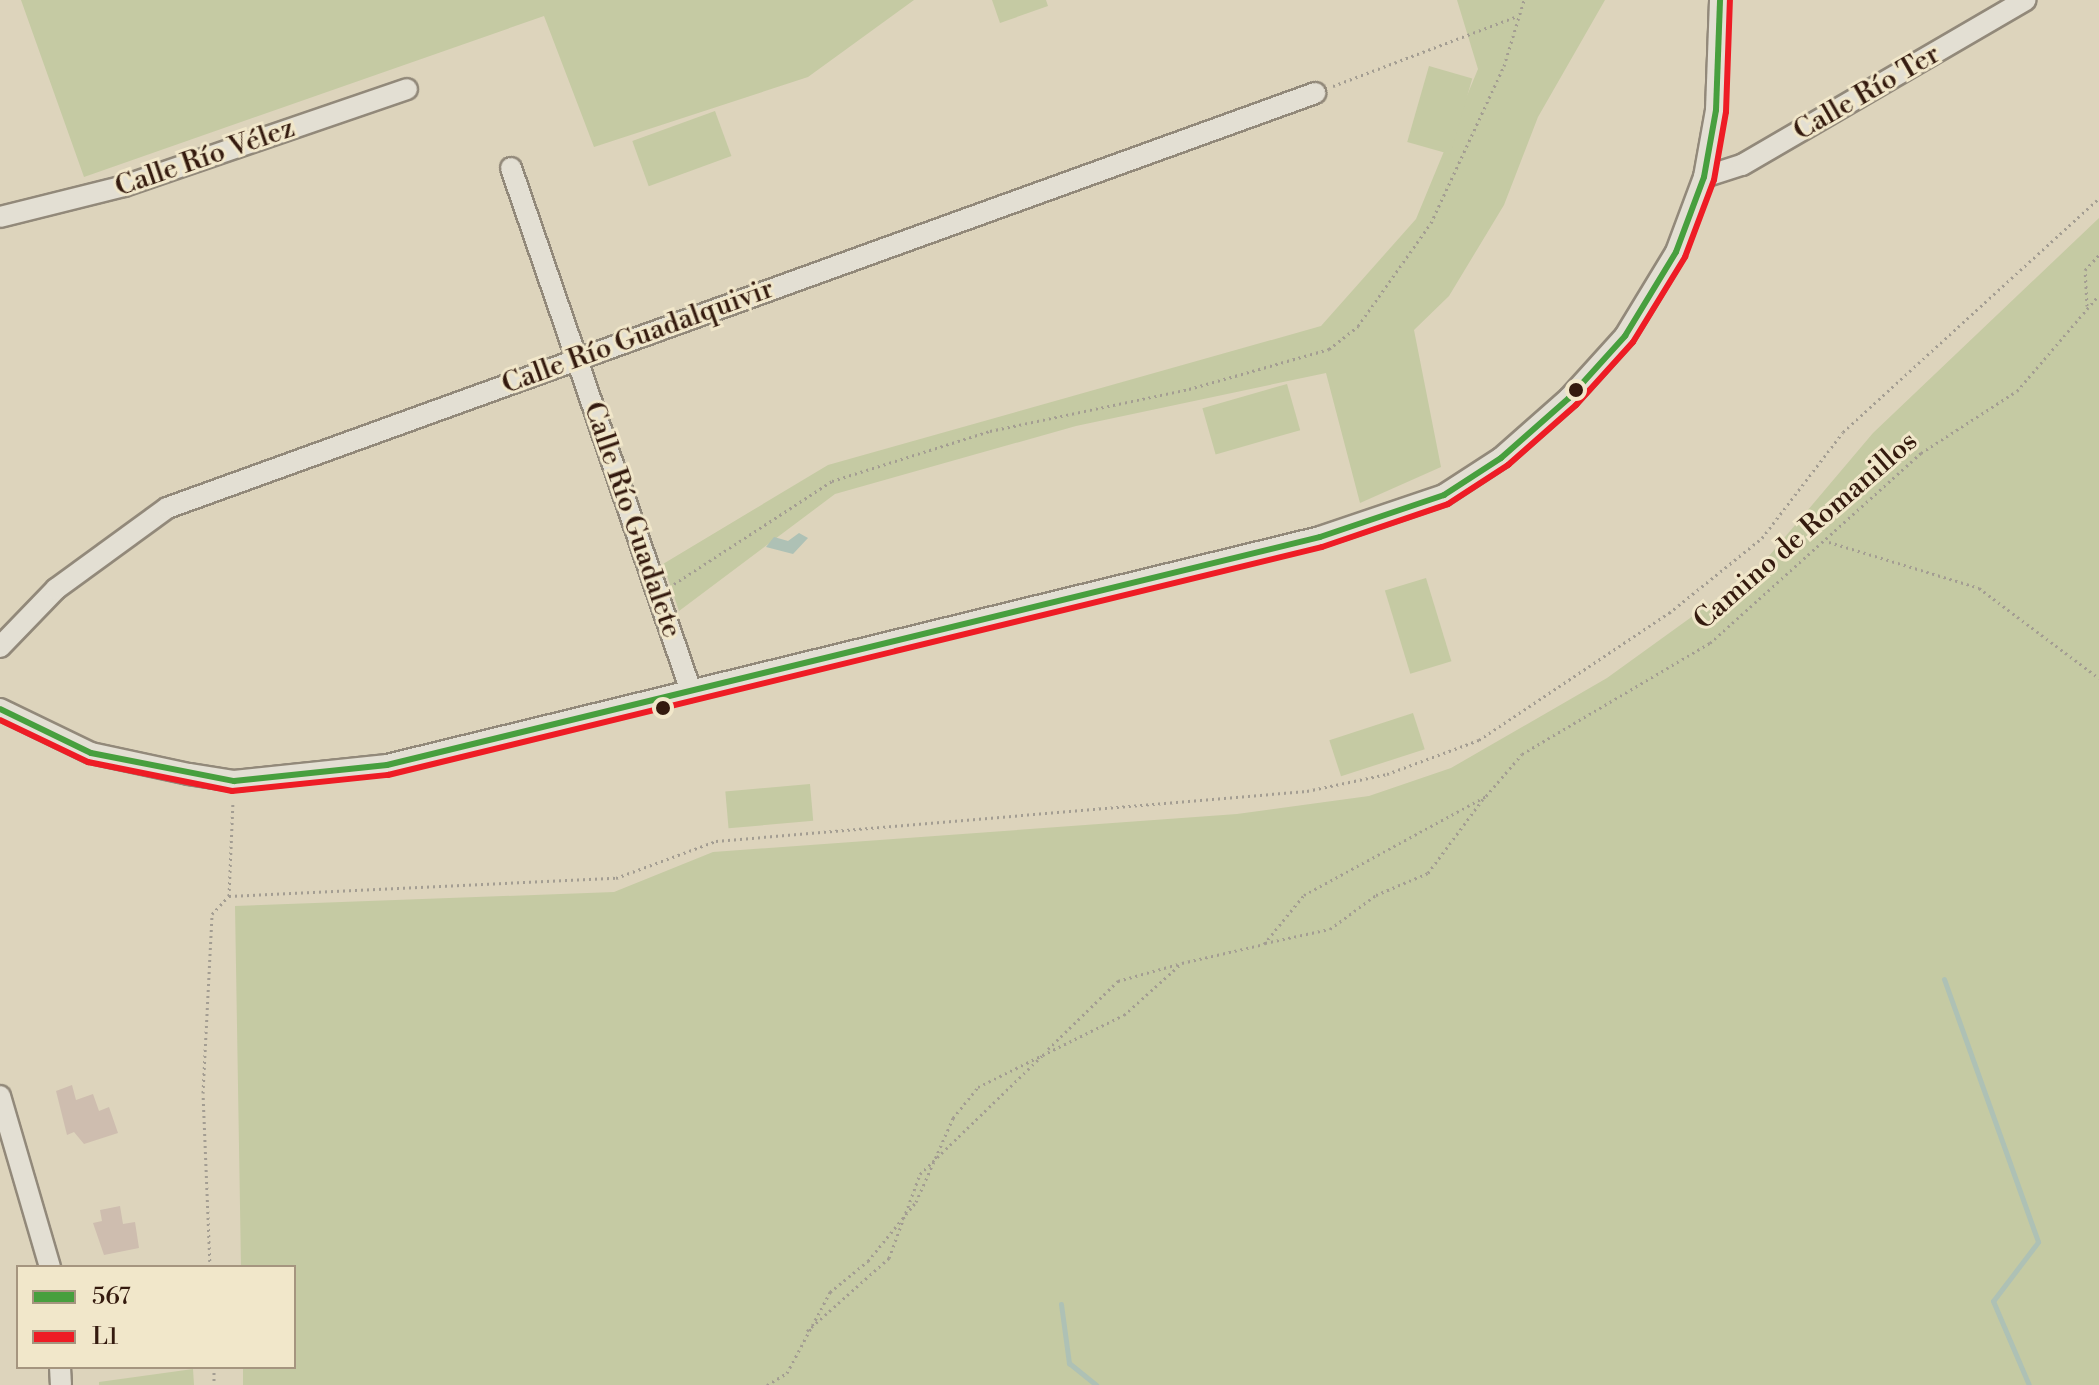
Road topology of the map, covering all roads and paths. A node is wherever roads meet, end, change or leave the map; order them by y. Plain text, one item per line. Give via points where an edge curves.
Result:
1 (1524, 0) edge
2 (1720, 0) edge
3 (2026, 0) edge
4 (1518, 15) junction
5 (407, 89) dead end
6 (1315, 93) joint
7 (511, 168) dead end
8 (1704, 177) junction
9 (2099, 198) edge
10 (0, 217) edge
11 (2099, 255) edge
12 (2099, 295) edge
13 (2087, 306) junction
14 (576, 359) junction
15 (1829, 542) junction
16 (659, 597) junction
17 (0, 647) edge
18 (2099, 678) edge
19 (691, 691) junction
20 (0, 709) edge
21 (234, 781) junction
22 (1486, 796) junction
23 (229, 896) junction
24 (1264, 944) junction
25 (1182, 963) junction
26 (1046, 1051) junction
27 (0, 1096) edge
28 (932, 1165) junction
29 (905, 1215) junction
30 (49, 1265) edge
31 (210, 1265) edge
32 (805, 1333) junction
33 (767, 1385) edge

1 - 4 path
2 - 8 street via 1720,71
3 - 8 street, Calle Río Ter via 1742,165
4 - 6 path
4 - 16 path via 1504,66 1431,223 1358,326 1329,349 1203,385 990,431 832,481 703,560
5 - 10 street, Calle Río Vélez via 124,186
6 - 14 street, Calle Río Guadalquivir
7 - 14 street, Calle Río Guadalete
8 - 19 street via 1676,252 1625,336 1501,458 1444,495 1320,537
9 - 23 path via 1843,432 1762,538 1669,613 1479,740 1387,774 1307,791 716,841 616,878
11 - 13 path via 2085,270
12 - 13 path, Camino de Romanillos
13 - 15 path, Camino de Romanillos via 2017,391 1921,453
14 - 16 street, Calle Río Guadalete
14 - 17 street, Calle Río Guadalquivir via 167,508 56,589
15 - 18 path via 1979,588
15 - 22 path, Camino de Romanillos via 1710,643 1522,754
16 - 19 street, Calle Río Guadalete
19 - 21 street via 387,765
20 - 21 street via 91,753
21 - 23 path
22 - 24 path, Camino de Romanillos via 1304,895
22 - 24 path via 1428,873 1376,895 1330,929
23 - 31 path via 212,914 203,1093
24 - 25 path
25 - 26 path via 1124,1015
25 - 26 path via 1118,981
26 - 28 path
26 - 28 path via 978,1087 953,1118
27 - 30 street
28 - 29 path
28 - 29 path via 907,1195
29 - 32 path via 868,1261 830,1292
29 - 32 path via 889,1258
32 - 33 path via 787,1373

